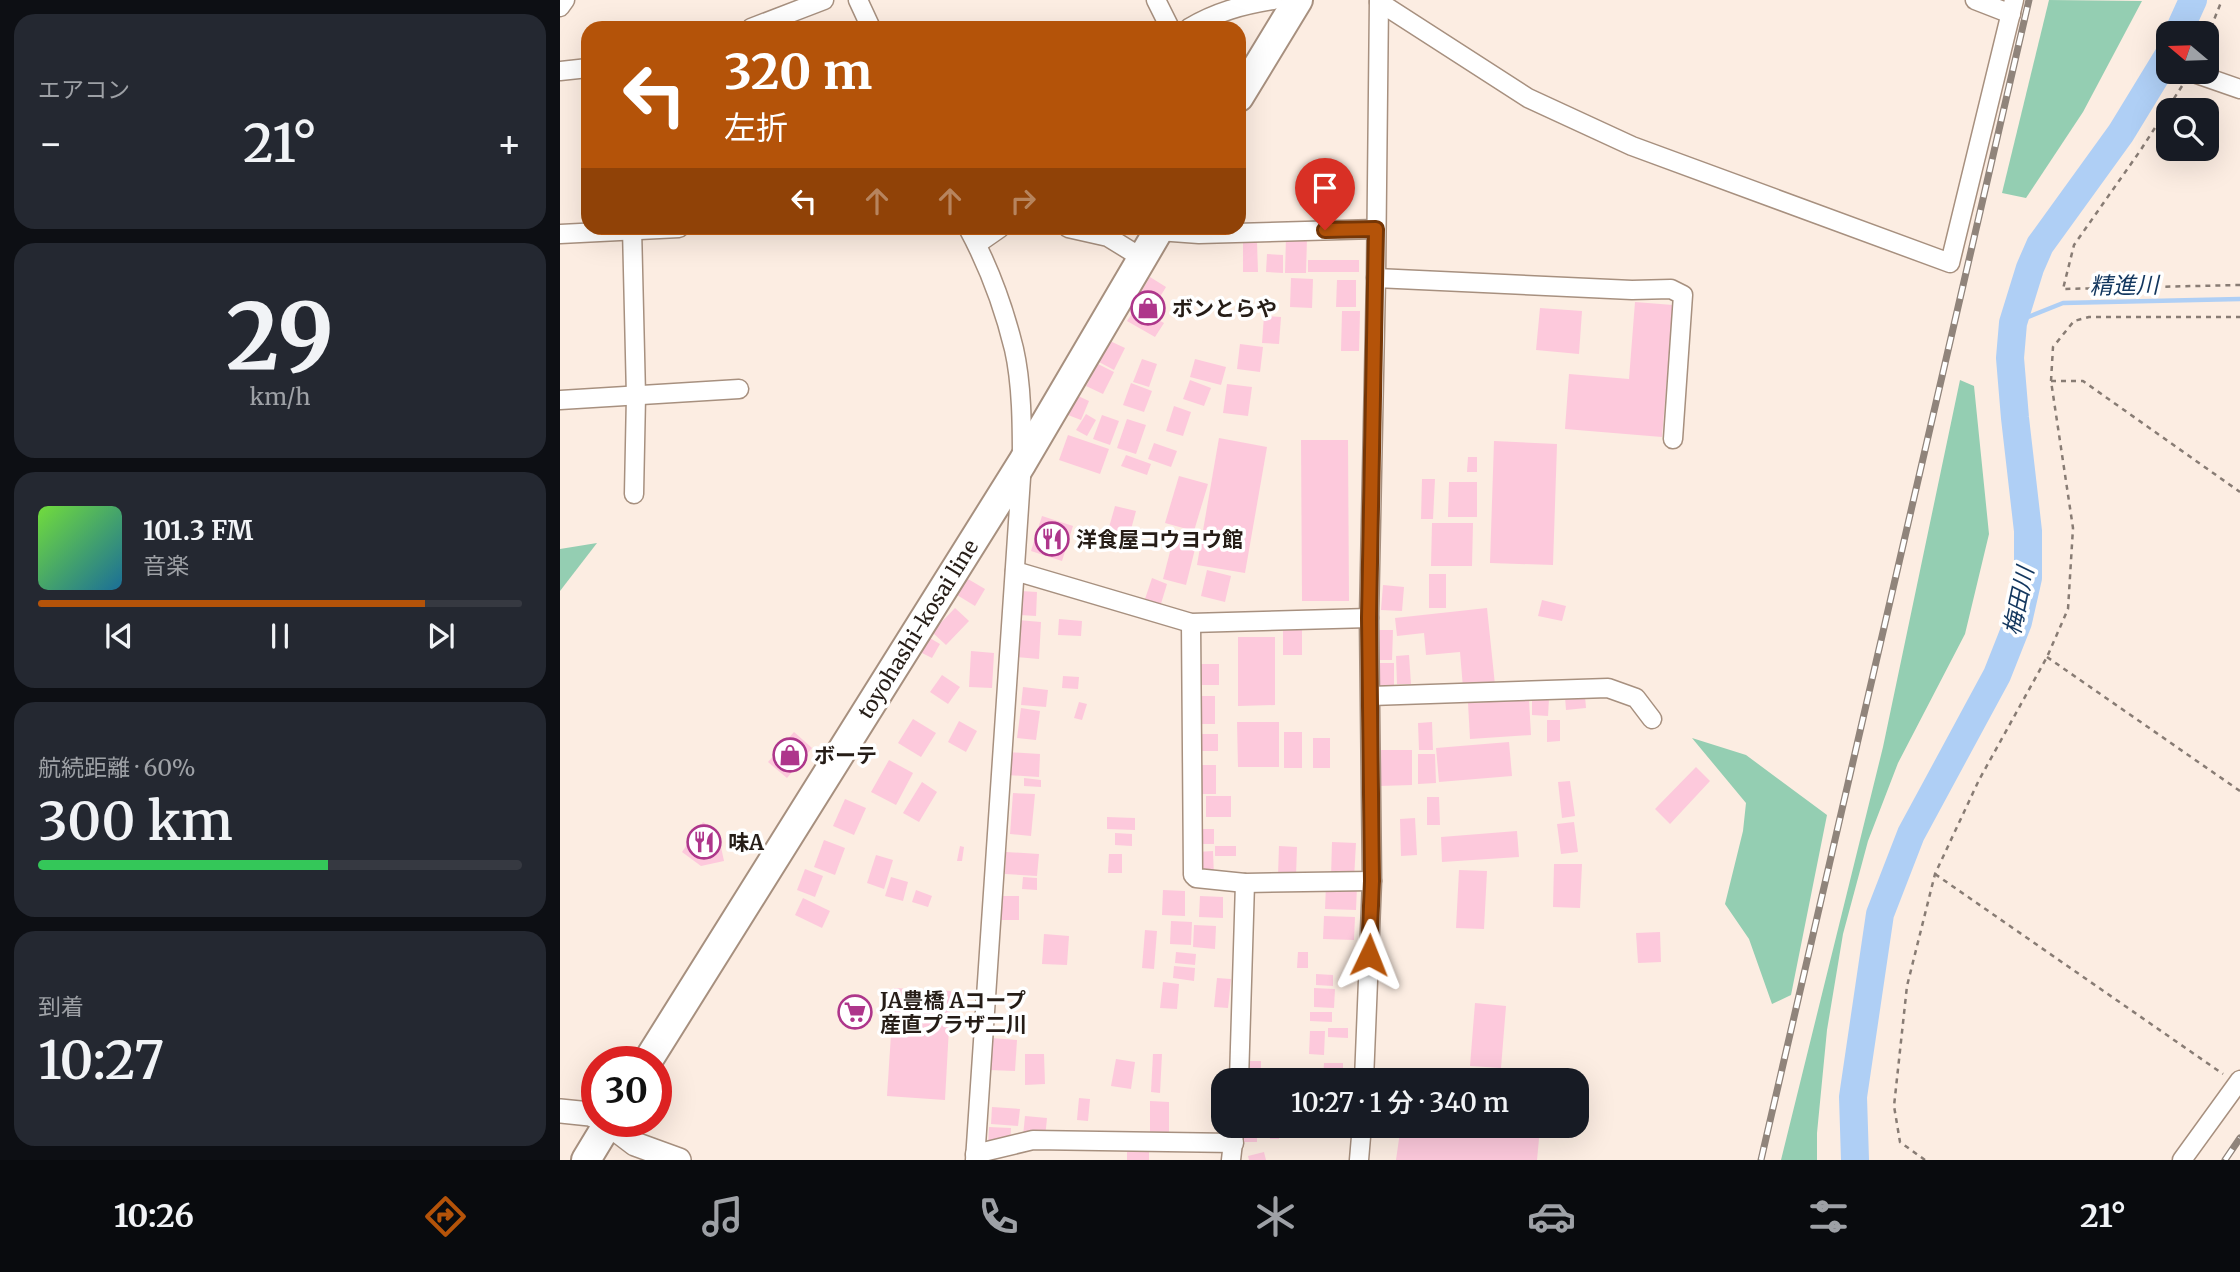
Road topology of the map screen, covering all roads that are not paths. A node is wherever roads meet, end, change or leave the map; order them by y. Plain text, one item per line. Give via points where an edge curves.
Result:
1 (565, 0) edge
2 (824, 0) edge
3 (858, 0) edge
4 (1156, 0) edge
5 (1975, 0) edge
6 (1288, 1) edge
7 (1379, 1) edge
8 (560, 6) edge
9 (2013, 7) edge
10 (769, 21) edge
11 (868, 21) edge
12 (1166, 21) edge
13 (1200, 21) edge
14 (581, 69) edge
15 (560, 71) edge
16 (1246, 81) edge
17 (2219, 82) edge
18 (2240, 89) edge
19 (1376, 229) junction
20 (581, 233) edge
21 (1246, 233) edge
22 (560, 234) edge
23 (632, 235) edge
24 (972, 235) edge
25 (990, 235) edge
26 (1099, 235) edge
27 (1155, 235) edge
28 (977, 244) junction
29 (1142, 258) junction
30 (1376, 278) junction
31 (738, 389) dead end
32 (636, 396) junction
33 (560, 400) edge
34 (1673, 439) dead end
35 (1022, 463) junction
36 (635, 494) dead end
37 (1015, 571) junction
38 (1369, 618) junction
39 (1191, 623) junction
40 (1371, 696) junction
41 (1652, 719) dead end
42 (1372, 881) junction
43 (1245, 883) junction
44 (657, 1046) edge
45 (1238, 1068) edge
46 (1364, 1068) edge
47 (2239, 1082) edge
48 (560, 1111) edge
49 (581, 1113) edge
50 (597, 1137) edge
51 (626, 1137) edge
52 (1361, 1138) edge
53 (1234, 1143) edge
54 (975, 1157) edge
55 (586, 1160) edge
56 (679, 1160) edge
57 (1359, 1160) edge
58 (2182, 1160) edge

1 - 8 street
2 - 10 street
3 - 11 street
4 - 12 street
5 - 9 street
6 - 13 street via 1244,5
6 - 16 main road
7 - 9 street via 1528,98 1620,141 1950,263
7 - 19 street
14 - 15 street
17 - 18 street
19 - 21 street
19 - 30 street
20 - 22 street
23 - 32 street
24 - 28 street
25 - 28 street
26 - 29 street
27 - 29 main road, toyohashi-kosai line
28 - 35 street via 1014,351
29 - 35 main road, toyohashi-kosai line
30 - 34 street via 1671,289 1683,295
30 - 38 street
31 - 32 street
32 - 33 street
32 - 36 street
35 - 37 street
35 - 44 main road, toyohashi-kosai line
37 - 39 street
37 - 54 street
38 - 39 street
38 - 40 street
39 - 43 street via 1193,875
40 - 41 street via 1608,688 1636,698
40 - 42 street
42 - 43 street
42 - 46 street
43 - 45 street
47 - 58 street
48 - 49 street
50 - 55 main road
51 - 56 street
52 - 57 street
53 - 54 street via 1033,1140

